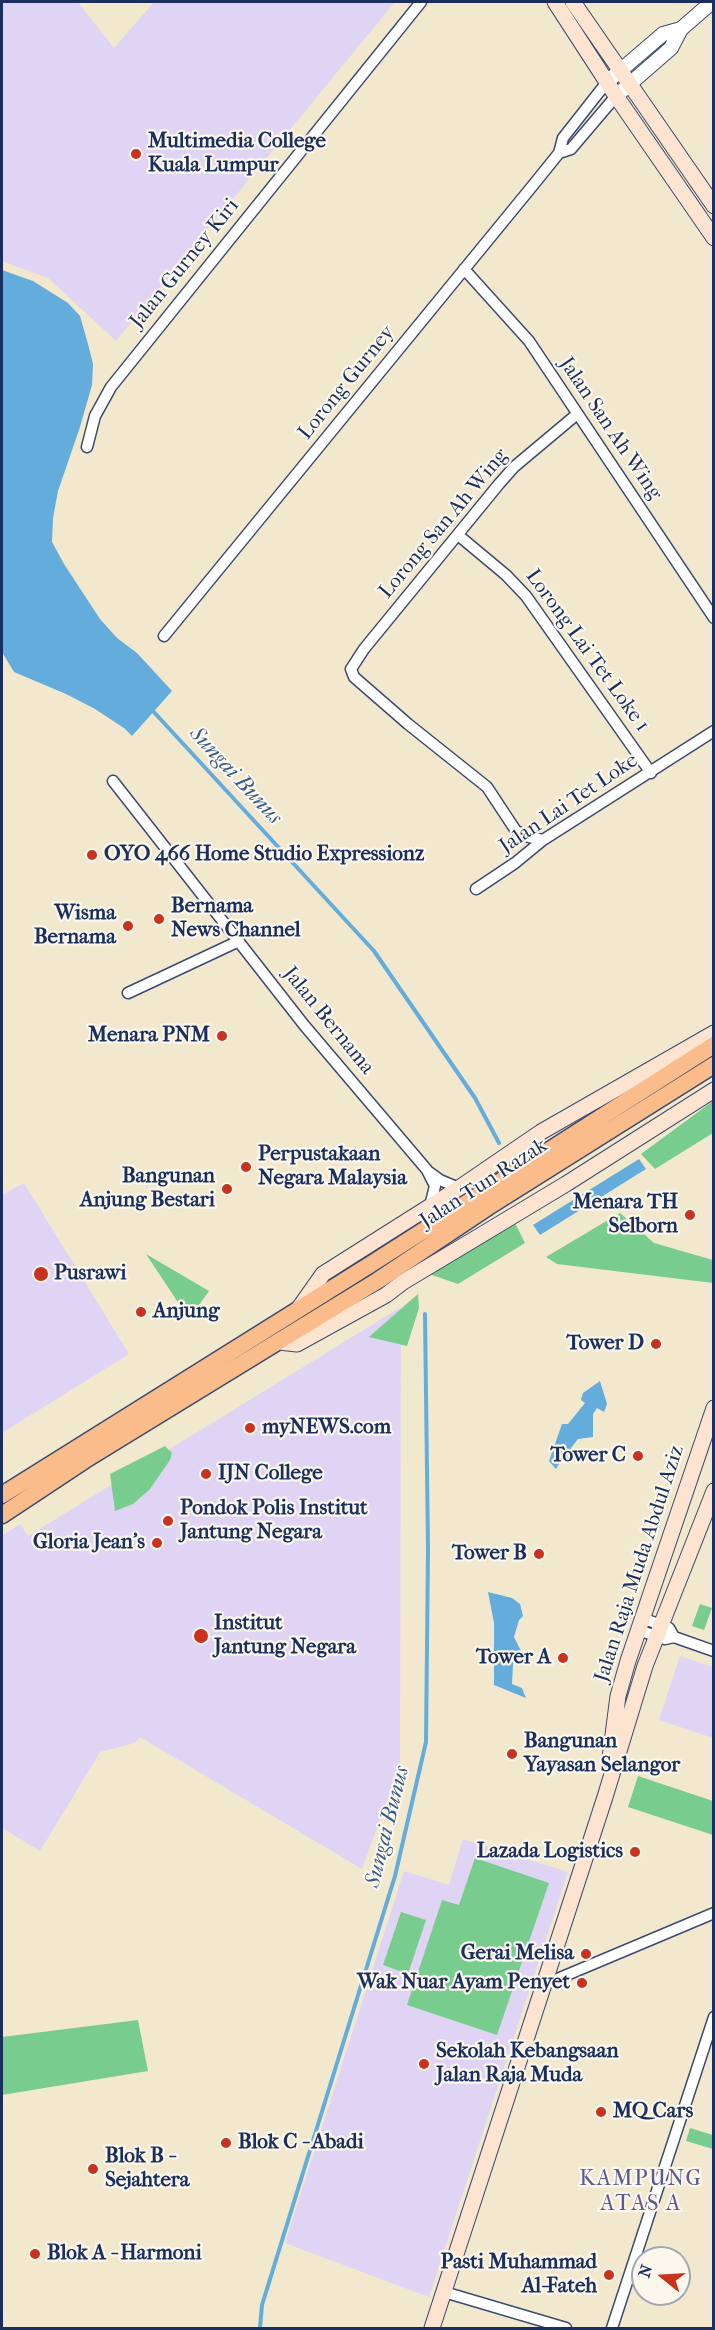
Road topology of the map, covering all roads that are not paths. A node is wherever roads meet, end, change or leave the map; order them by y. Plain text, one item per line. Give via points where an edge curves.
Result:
1 (421, 2) edge
2 (555, 2) edge
3 (573, 2) edge
4 (712, 2) edge
5 (681, 30) junction
6 (620, 70) junction
7 (607, 82) junction
8 (629, 84) junction
9 (616, 96) junction
10 (559, 153) junction
11 (714, 206) edge
12 (714, 238) edge
13 (464, 269) junction
14 (576, 415) junction
15 (87, 447) dead end
16 (458, 535) junction
17 (714, 618) edge
18 (164, 636) dead end
19 (714, 731) edge
20 (651, 772) junction
21 (114, 781) dead end
22 (543, 840) junction
23 (476, 889) dead end
24 (239, 941) junction
25 (128, 993) dead end
26 (714, 1033) edge
27 (708, 1043) edge
28 (714, 1065) edge
29 (713, 1090) edge
30 (427, 1170) junction
31 (459, 1188) junction
32 (430, 1206) junction
33 (373, 1274) junction
34 (298, 1310) junction
35 (279, 1342) junction
36 (714, 1408) edge
37 (714, 1491) edge
38 (2, 1495) edge
39 (2, 1515) edge
40 (640, 1624) junction
41 (659, 1631) junction
42 (714, 1651) edge
43 (614, 1770) junction
44 (714, 1913) edge
45 (543, 1985) junction
46 (714, 2017) edge
47 (444, 2292) junction
48 (432, 2328) edge
49 (566, 2328) edge
50 (612, 2328) edge

1 - 15 street, Jalan Gurney Kiri via 111,387 95,416
2 - 7 main road
3 - 6 main road
4 - 5 street
5 - 6 street via 663,34
5 - 8 street via 671,48
6 - 7 street
6 - 8 main road
7 - 9 main road
7 - 10 street, Lorong Gurney via 563,138
8 - 9 street
8 - 11 main road
9 - 10 street, Lorong Gurney via 571,149
9 - 12 main road
10 - 13 street, Lorong Gurney
13 - 14 street, Jalan San Ah Wing via 529,342
13 - 18 street, Lorong Gurney
14 - 16 street, Lorong San Ah Wing via 514,467
14 - 17 street, Jalan San Ah Wing
16 - 20 street, Lorong Lai Tet Loke 1 via 526,596
16 - 22 street, Lorong San Ah Wing via 351,669 354,677 408,724 487,787 516,831
19 - 20 street, Jalan Lai Tet Loke
20 - 22 street, Jalan Lai Tet Loke
21 - 24 street, Jalan Bernama
22 - 23 street, Jalan Lai Tet Loke
24 - 25 street
24 - 30 street, Jalan Bernama via 311,1034
26 - 27 main road, Jalan Tun Razak
27 - 31 main road, Jalan Tun Razak via 541,1132
27 - 33 main road, Jalan Tun Razak
28 - 33 main road, Jalan Tun Razak
29 - 35 main road, Jalan Tun Razak via 386,1294 297,1344
30 - 31 street, Jalan Bernama via 435,1178
30 - 32 street via 435,1186
31 - 32 main road, Jalan Tun Razak
32 - 34 main road, Jalan Tun Razak via 323,1274
33 - 34 main road, Jalan Tun Razak
33 - 35 main road, Jalan Tun Razak
34 - 38 main road, Jalan Tun Razak
35 - 39 main road, Jalan Tun Razak
36 - 40 main road, Jalan Raja Muda Abdul Aziz
37 - 41 main road, Jalan Raja Muda Abdul Aziz
40 - 41 street
40 - 43 main road, Jalan Raja Muda Abdul Aziz via 618,1696 609,1754
41 - 42 street via 665,1639 674,1637
41 - 43 main road, Jalan Raja Muda Abdul Aziz
43 - 45 main road, Jalan Raja Muda Abdul Aziz
44 - 45 street
45 - 47 main road, Jalan Raja Muda Abdul Aziz
46 - 50 street
47 - 48 main road, Jalan Raja Muda Abdul Aziz
47 - 49 street

